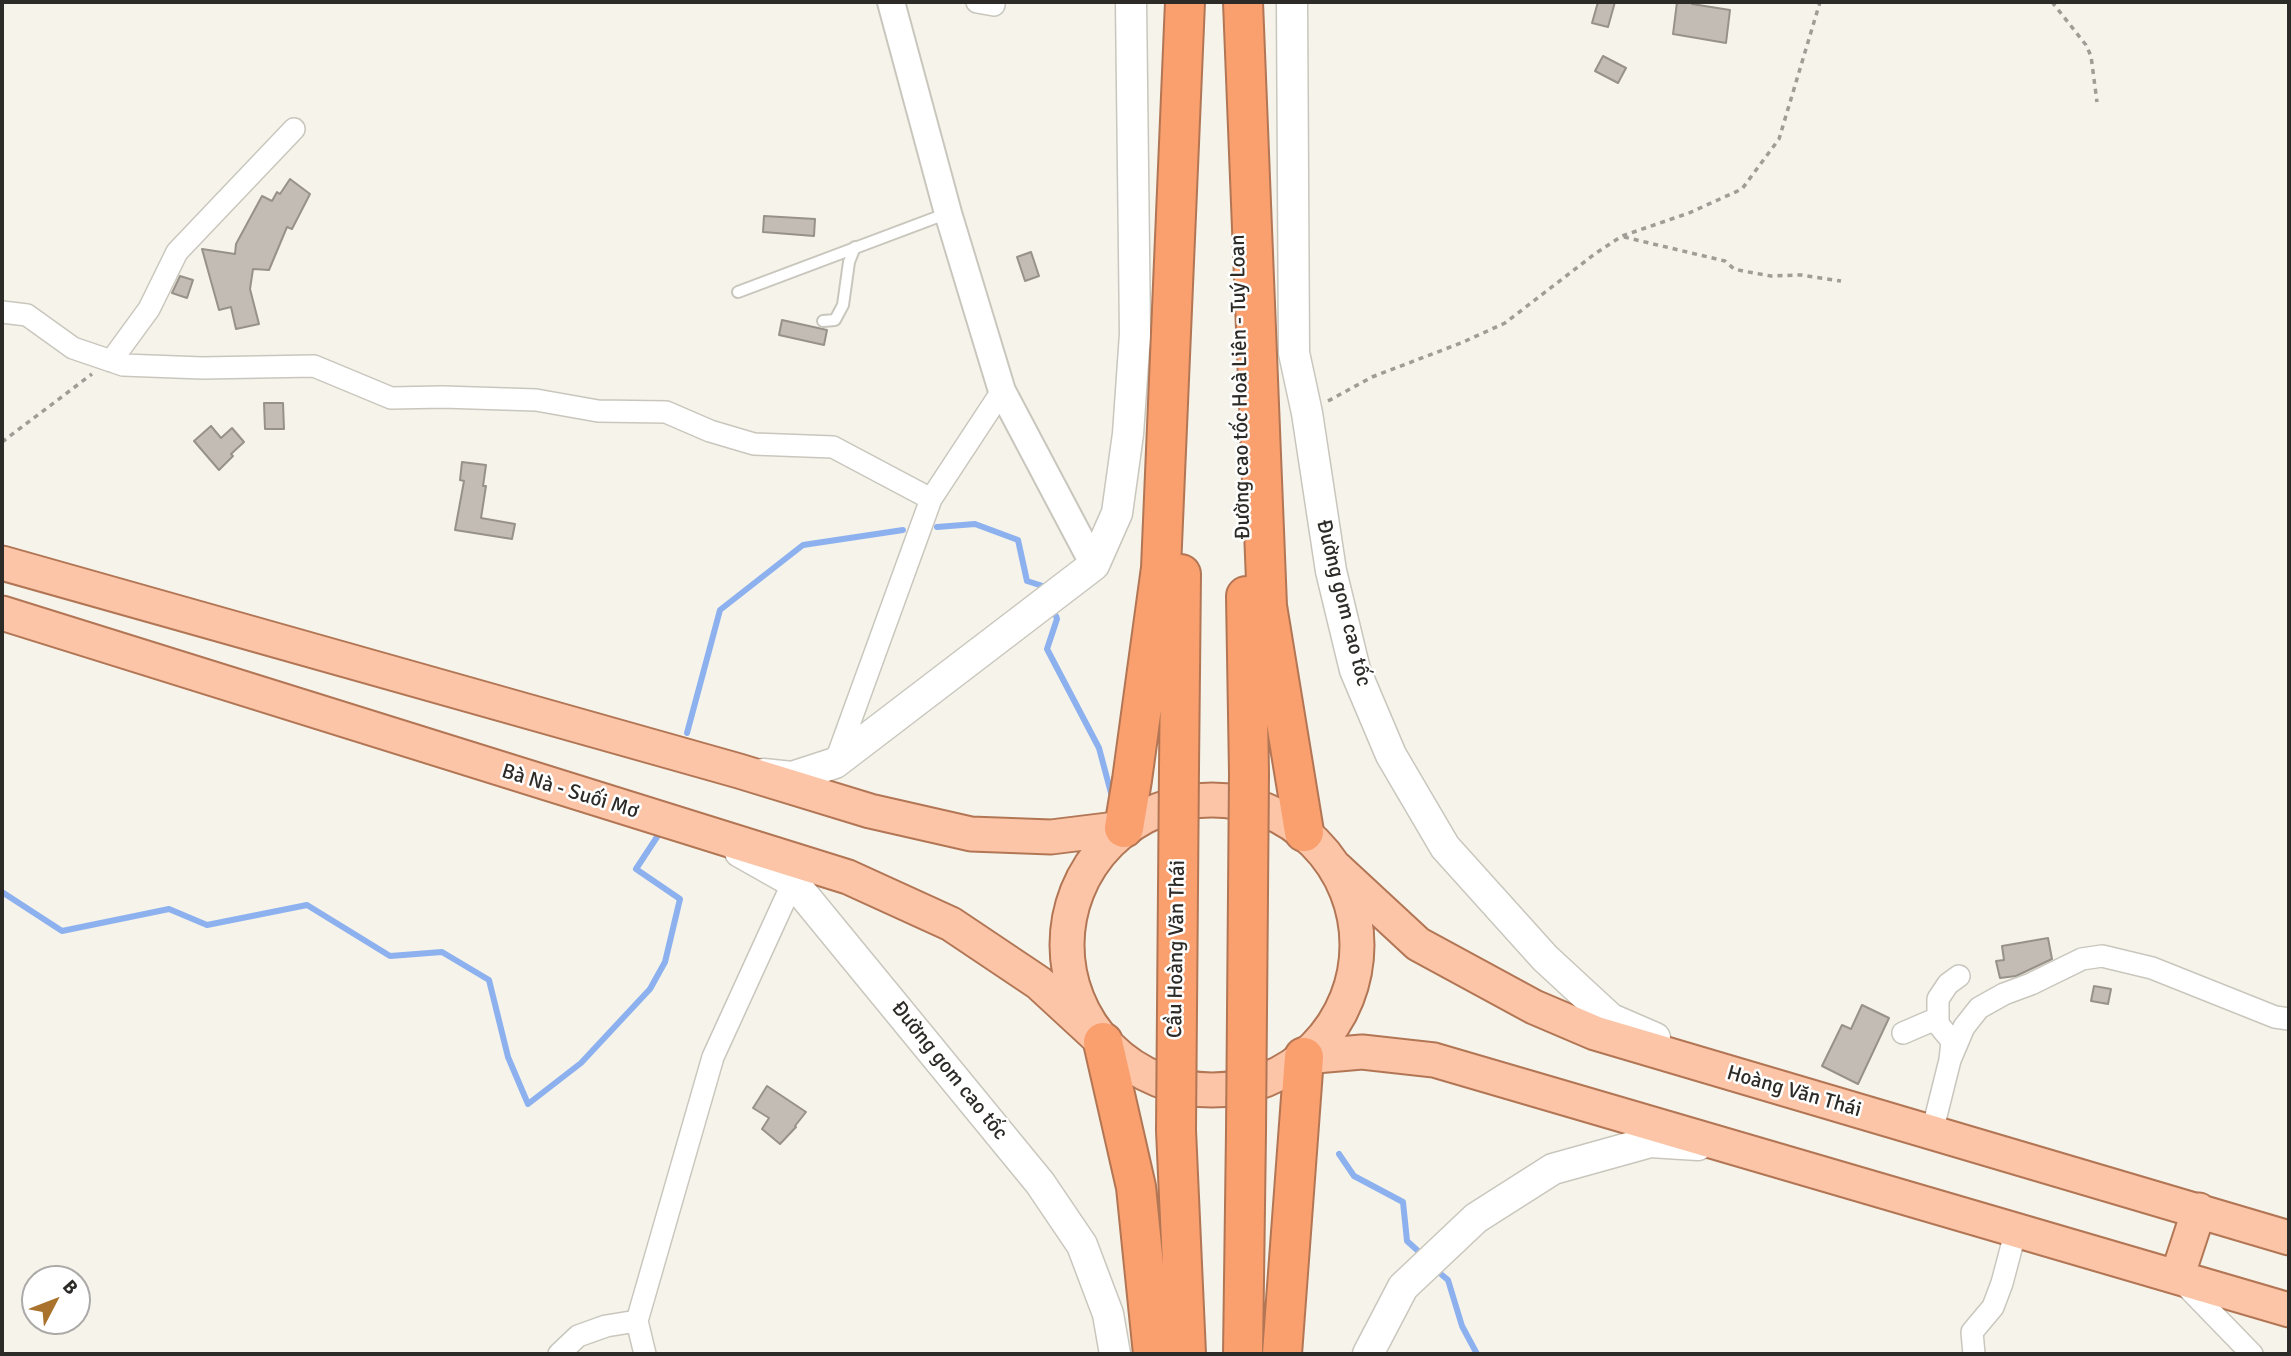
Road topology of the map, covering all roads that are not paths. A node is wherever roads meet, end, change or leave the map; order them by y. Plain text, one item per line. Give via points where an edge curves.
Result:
1 (891, 2) edge
2 (1131, 2) edge
3 (1186, 2) edge
4 (1236, 2) edge
5 (1243, 2) edge
6 (1292, 2) edge
7 (294, 129) dead end
8 (948, 212) junction
9 (855, 247) junction
10 (738, 292) dead end
11 (2, 312) edge
12 (823, 321) dead end
13 (111, 361) junction
14 (1002, 391) junction
15 (931, 499) junction
16 (2, 563) edge
17 (1094, 565) junction
18 (2, 613) edge
19 (835, 763) junction
20 (739, 771) junction
21 (1124, 828) junction
22 (1304, 832) junction
23 (715, 838) junction
24 (1336, 868) junction
25 (793, 882) junction
26 (1959, 976) dead end
27 (2289, 1018) edge
28 (1938, 1024) junction
29 (1903, 1033) dead end
30 (1103, 1042) junction
31 (1304, 1057) junction
32 (1950, 1060) junction
33 (1742, 1077) junction
34 (1932, 1132) junction
35 (1731, 1146) junction
36 (2199, 1210) junction
37 (2015, 1230) junction
38 (2289, 1238) edge
39 (2177, 1277) junction
40 (2289, 1310) edge
41 (637, 1321) junction
42 (559, 1354) edge
43 (645, 1354) edge
44 (1115, 1354) edge
45 (1153, 1354) edge
46 (1186, 1354) edge
47 (1243, 1354) edge
48 (1282, 1354) edge
49 (1368, 1354) edge
50 (1973, 1354) edge
51 (2252, 1354) edge

1 - 8 street
2 - 17 main road via 1133,359 1116,513
3 - 21 highway via 1161,568
3 - 46 highway, Cầu Hoàng Văn Thái, bridge via 1176,1130
4 - 47 highway, Đường cao tốc Hoà Liên - Tuý Loan, bridge via 1249,773
5 - 22 highway via 1267,606
6 - 33 main road, Đường gom cao tốc via 1294,353 1331,571 1355,670 1391,755 1445,846 1545,958 1611,1019
7 - 13 street via 177,253 149,309
8 - 9 lane
8 - 14 street
9 - 10 lane
9 - 12 lane via 843,305 835,320
11 - 13 street via 27,315 73,348
13 - 15 street via 202,368 314,366 391,398 536,400 598,411 666,412 754,444 833,447
14 - 15 street
14 - 17 street
15 - 19 street
16 - 20 main road
17 - 19 main road
18 - 23 main road, Bà Nà - Suối Mơ
19 - 20 main road via 792,777
20 - 21 main road via 870,811 971,834 1051,836
21 - 22 main road via 1166,806 1214,799 1262,808
21 - 30 main road via 1090,863 1071,907 1069,966 1078,1001
22 - 24 main road
23 - 25 main road, Đường gom cao tốc
23 - 30 main road, Bà Nà - Suối Mơ via 848,877 950,924 1039,983
24 - 31 main road, Bà Nà - Suối Mơ via 1355,914 1357,962 1344,1009 1319,1046
24 - 33 main road, Hoàng Văn Thái via 1418,944 1534,1007 1595,1033
25 - 41 street via 713,1057
25 - 44 main road, Đường gom cao tốc via 1040,1183 1082,1245 1108,1314
26 - 28 street via 1938,999
27 - 32 street via 2275,1017 2152,968 2102,956 2082,958 1979,1008 1964,1027
28 - 29 street via 1931,1021
28 - 32 street via 1952,1041
30 - 31 main road, Bà Nà - Suối Mơ via 1140,1072 1185,1088 1233,1090 1279,1076
30 - 45 highway via 1136,1187
31 - 35 main road via 1362,1052 1434,1060
31 - 48 highway
32 - 34 street
33 - 34 main road, Hoàng Văn Thái
34 - 36 main road, Hoàng Văn Thái
35 - 37 main road
35 - 49 main road via 1650,1142 1553,1169 1476,1218 1403,1287
36 - 38 main road, Hoàng Văn Thái
36 - 39 main road
37 - 39 main road
37 - 50 street via 1993,1307 1972,1332
39 - 40 main road
39 - 51 street
41 - 42 street via 578,1336
41 - 43 street

